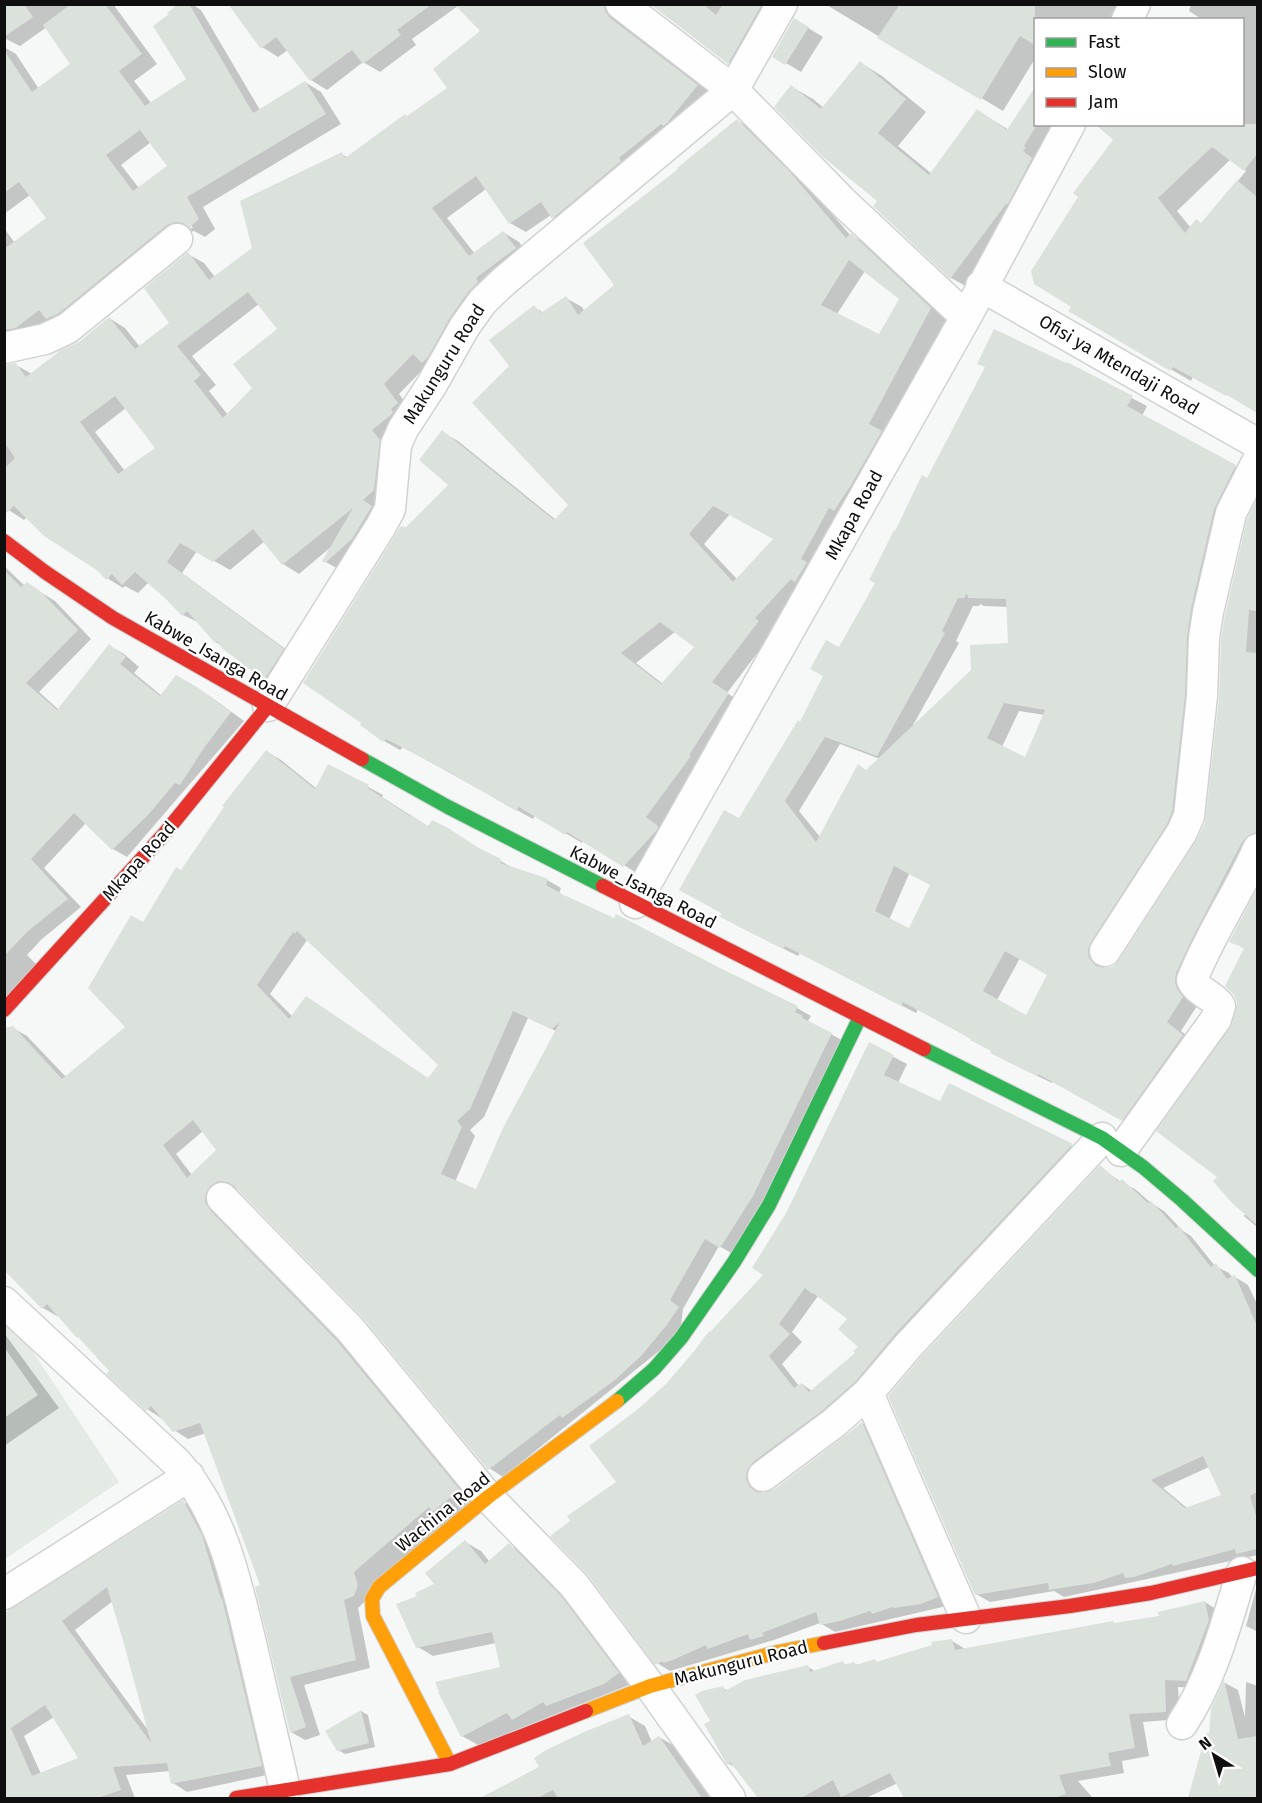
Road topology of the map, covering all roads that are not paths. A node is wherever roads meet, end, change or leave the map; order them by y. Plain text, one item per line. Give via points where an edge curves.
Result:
1 (621, 4) edge
2 (782, 4) edge
3 (1135, 4) edge
4 (1128, 18) edge
5 (733, 90) junction
6 (1069, 126) edge
7 (177, 239) dead end
8 (981, 286) junction
9 (966, 317) junction
10 (4, 348) edge
11 (1257, 444) edge
12 (1257, 460) edge
13 (4, 541) edge
14 (268, 706) junction
15 (1257, 849) edge
16 (634, 903) junction
17 (1105, 951) dead end
18 (4, 1010) edge
19 (860, 1017) junction
20 (1111, 1144) junction
21 (222, 1198) dead end
22 (1257, 1270) edge
23 (4, 1302) edge
24 (867, 1393) junction
25 (189, 1476) junction
26 (763, 1476) dead end
27 (488, 1497) junction
28 (1250, 1570) edge
29 (4, 1594) edge
30 (966, 1618) junction
31 (650, 1686) junction
32 (1182, 1724) dead end
33 (450, 1764) junction
34 (285, 1790) junction
35 (236, 1798) edge
36 (730, 1798) edge

1 - 5 street
2 - 5 street, Makunguru Road
3 - 4 street
5 - 9 street via 845,204
5 - 14 street, Makunguru Road via 483,301 403,429 396,445 390,509 381,526
6 - 8 street, Mkapa Road
7 - 10 street via 68,328 45,339
8 - 9 street, Mkapa Road
8 - 11 street, Ofisi ya Mtendaji Road
9 - 16 street, Mkapa Road
12 - 17 street via 1231,513 1208,612 1189,816
13 - 14 street, Kabwe_Isanga Road via 113,618
14 - 16 street, Kabwe_Isanga Road via 448,807
14 - 18 street, Mkapa Road via 165,832
15 - 20 street via 1192,980 1220,1006 1216,1019
16 - 19 street, Kabwe_Isanga Road
19 - 20 street, Kabwe_Isanga Road
19 - 27 street, Wachina Road via 769,1204 681,1338 627,1394
20 - 22 street, Kabwe_Isanga Road via 1182,1200
20 - 24 street via 908,1346
21 - 27 street via 350,1329
23 - 25 street
24 - 26 street
24 - 30 street
25 - 29 street
25 - 34 street via 212,1516 233,1574
27 - 31 street via 574,1585
27 - 33 street, Wachina Road via 379,1587 372,1599 373,1616
28 - 30 street, Makunguru Road via 1151,1593
28 - 32 street via 1195,1704
30 - 31 street, Makunguru Road via 778,1652
31 - 33 street, Makunguru Road
31 - 36 street
33 - 34 street, Makunguru Road
34 - 35 street, Makunguru Road

